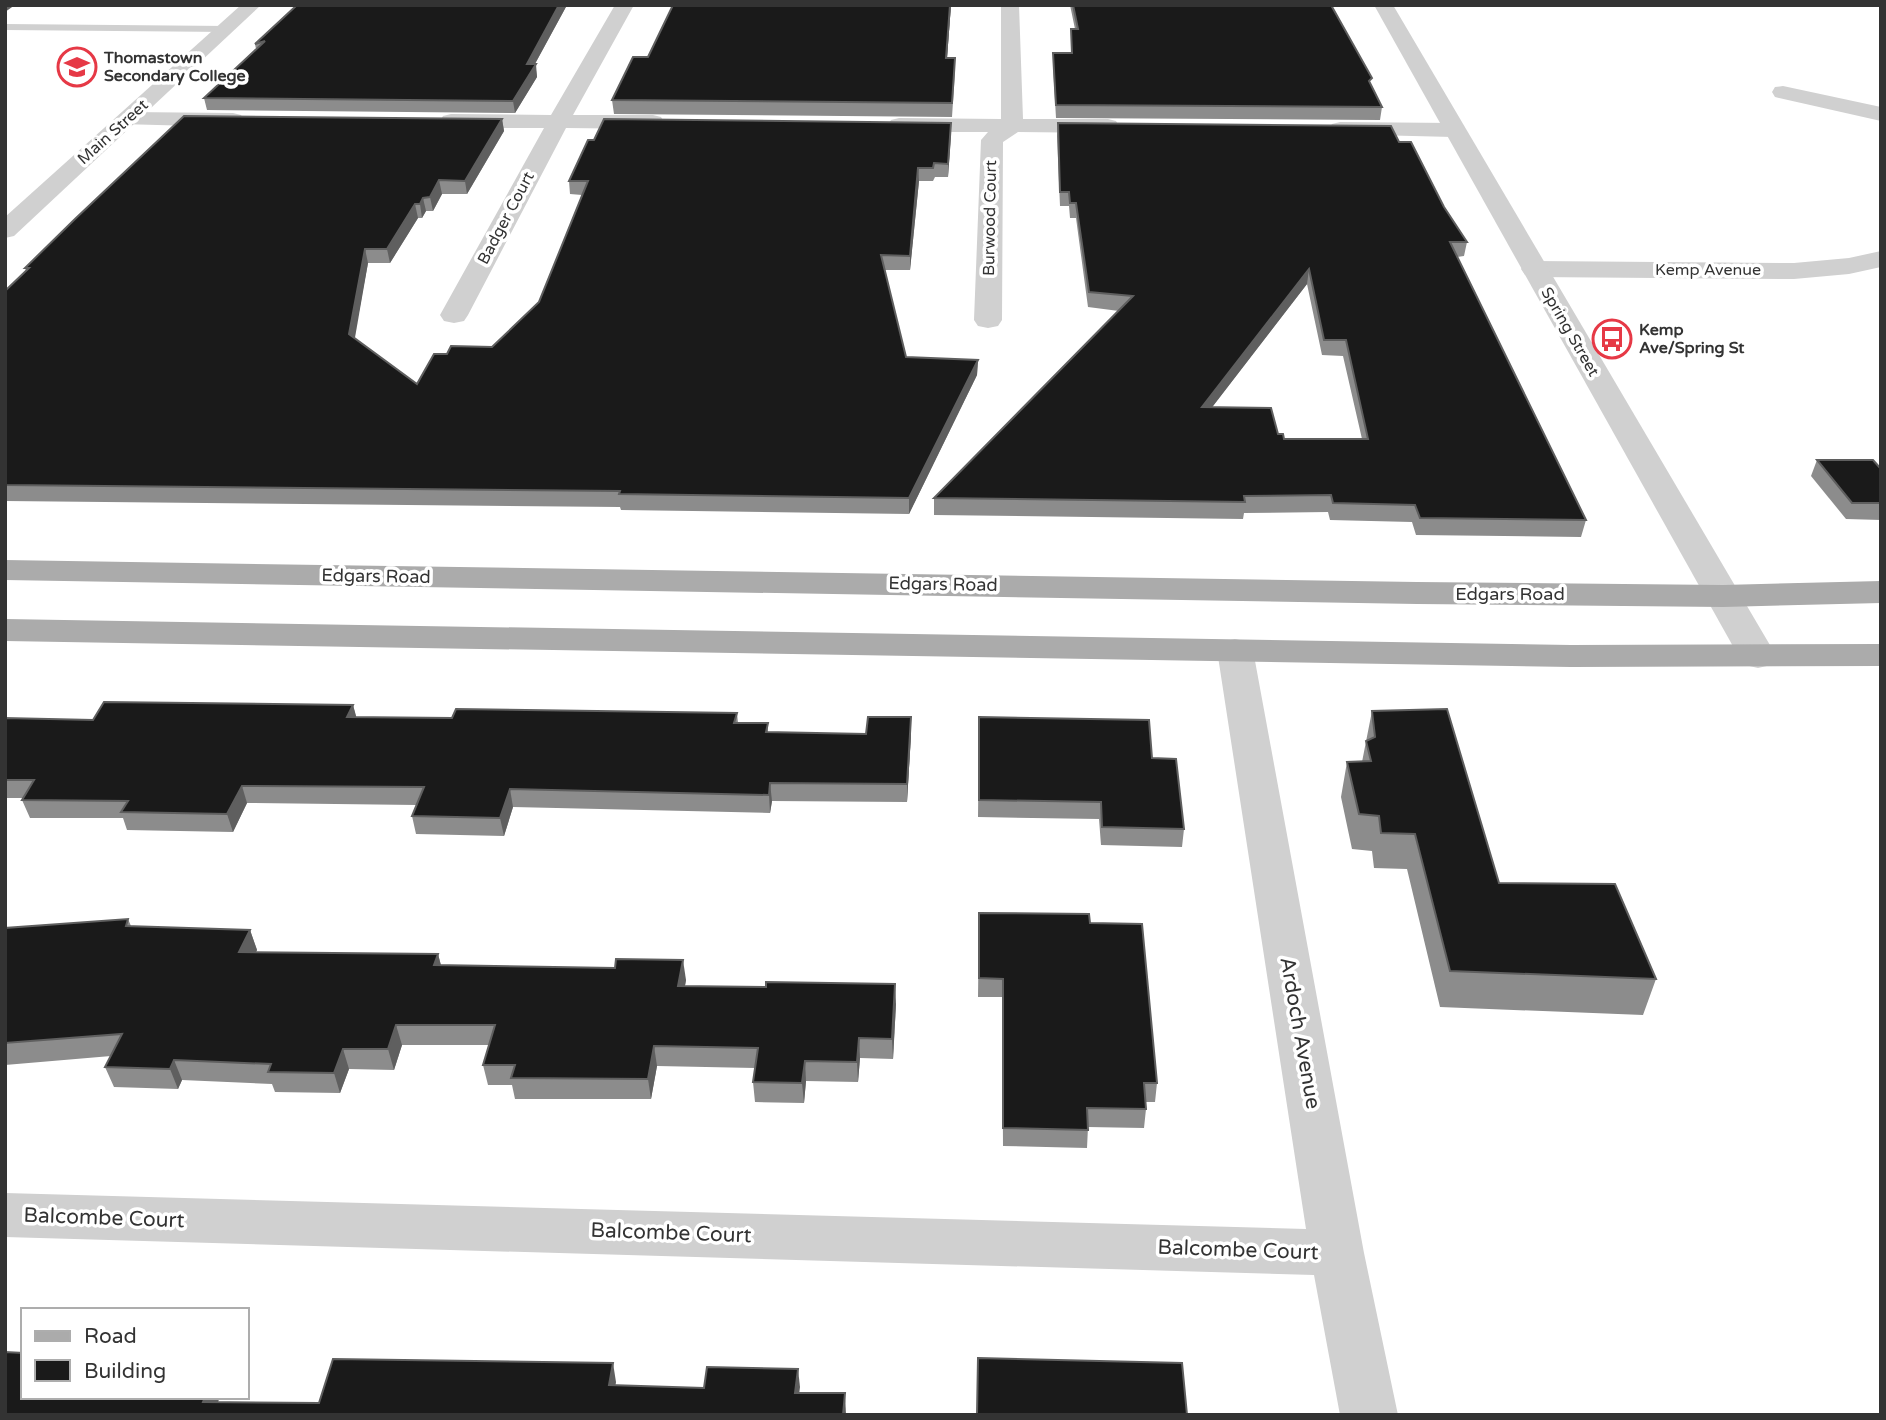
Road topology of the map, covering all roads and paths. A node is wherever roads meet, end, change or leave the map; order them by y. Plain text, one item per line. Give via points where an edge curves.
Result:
1 (252, 5) edge
2 (625, 5) edge
3 (1010, 5) edge
4 (1383, 5) edge
5 (5, 27) edge
6 (227, 29) junction
7 (1783, 92) dead end
8 (1881, 114) edge
9 (128, 119) junction
10 (254, 120) edge
11 (434, 121) edge
12 (558, 122) junction
13 (678, 123) edge
14 (881, 124) edge
15 (1013, 126) junction
16 (1125, 127) edge
17 (1317, 129) edge
18 (1453, 130) junction
19 (5, 231) edge
20 (1881, 259) edge
21 (1534, 269) junction
22 (454, 315) dead end
23 (988, 320) dead end
24 (5, 570) edge
25 (1881, 592) edge
26 (1723, 596) junction
27 (5, 630) edge
28 (1235, 650) junction
29 (1881, 655) edge
30 (1758, 657) junction
31 (5, 1215) edge
32 (1337, 1253) junction
33 (1368, 1415) edge

1 - 6 street, Main Street
2 - 12 street, Badger Court
3 - 15 street
4 - 18 street, Spring Street
5 - 6 lane
6 - 9 street, Main Street
7 - 8 street
9 - 10 street
9 - 19 street, Main Street
11 - 12 street
12 - 13 street
12 - 22 street, Badger Court
14 - 15 street
15 - 16 street
15 - 23 street, Burwood Court via 992,141
17 - 18 street
18 - 21 street, Spring Street
20 - 21 street, Kemp Avenue via 1794,271
21 - 26 street, Spring Street
24 - 26 main road, Edgars Road
25 - 26 main road, Edgars Road
26 - 30 street, Spring Street
27 - 28 main road
28 - 30 main road
28 - 32 street, Ardoch Avenue
29 - 30 main road
31 - 32 street, Balcombe Court
32 - 33 street, Ardoch Avenue

